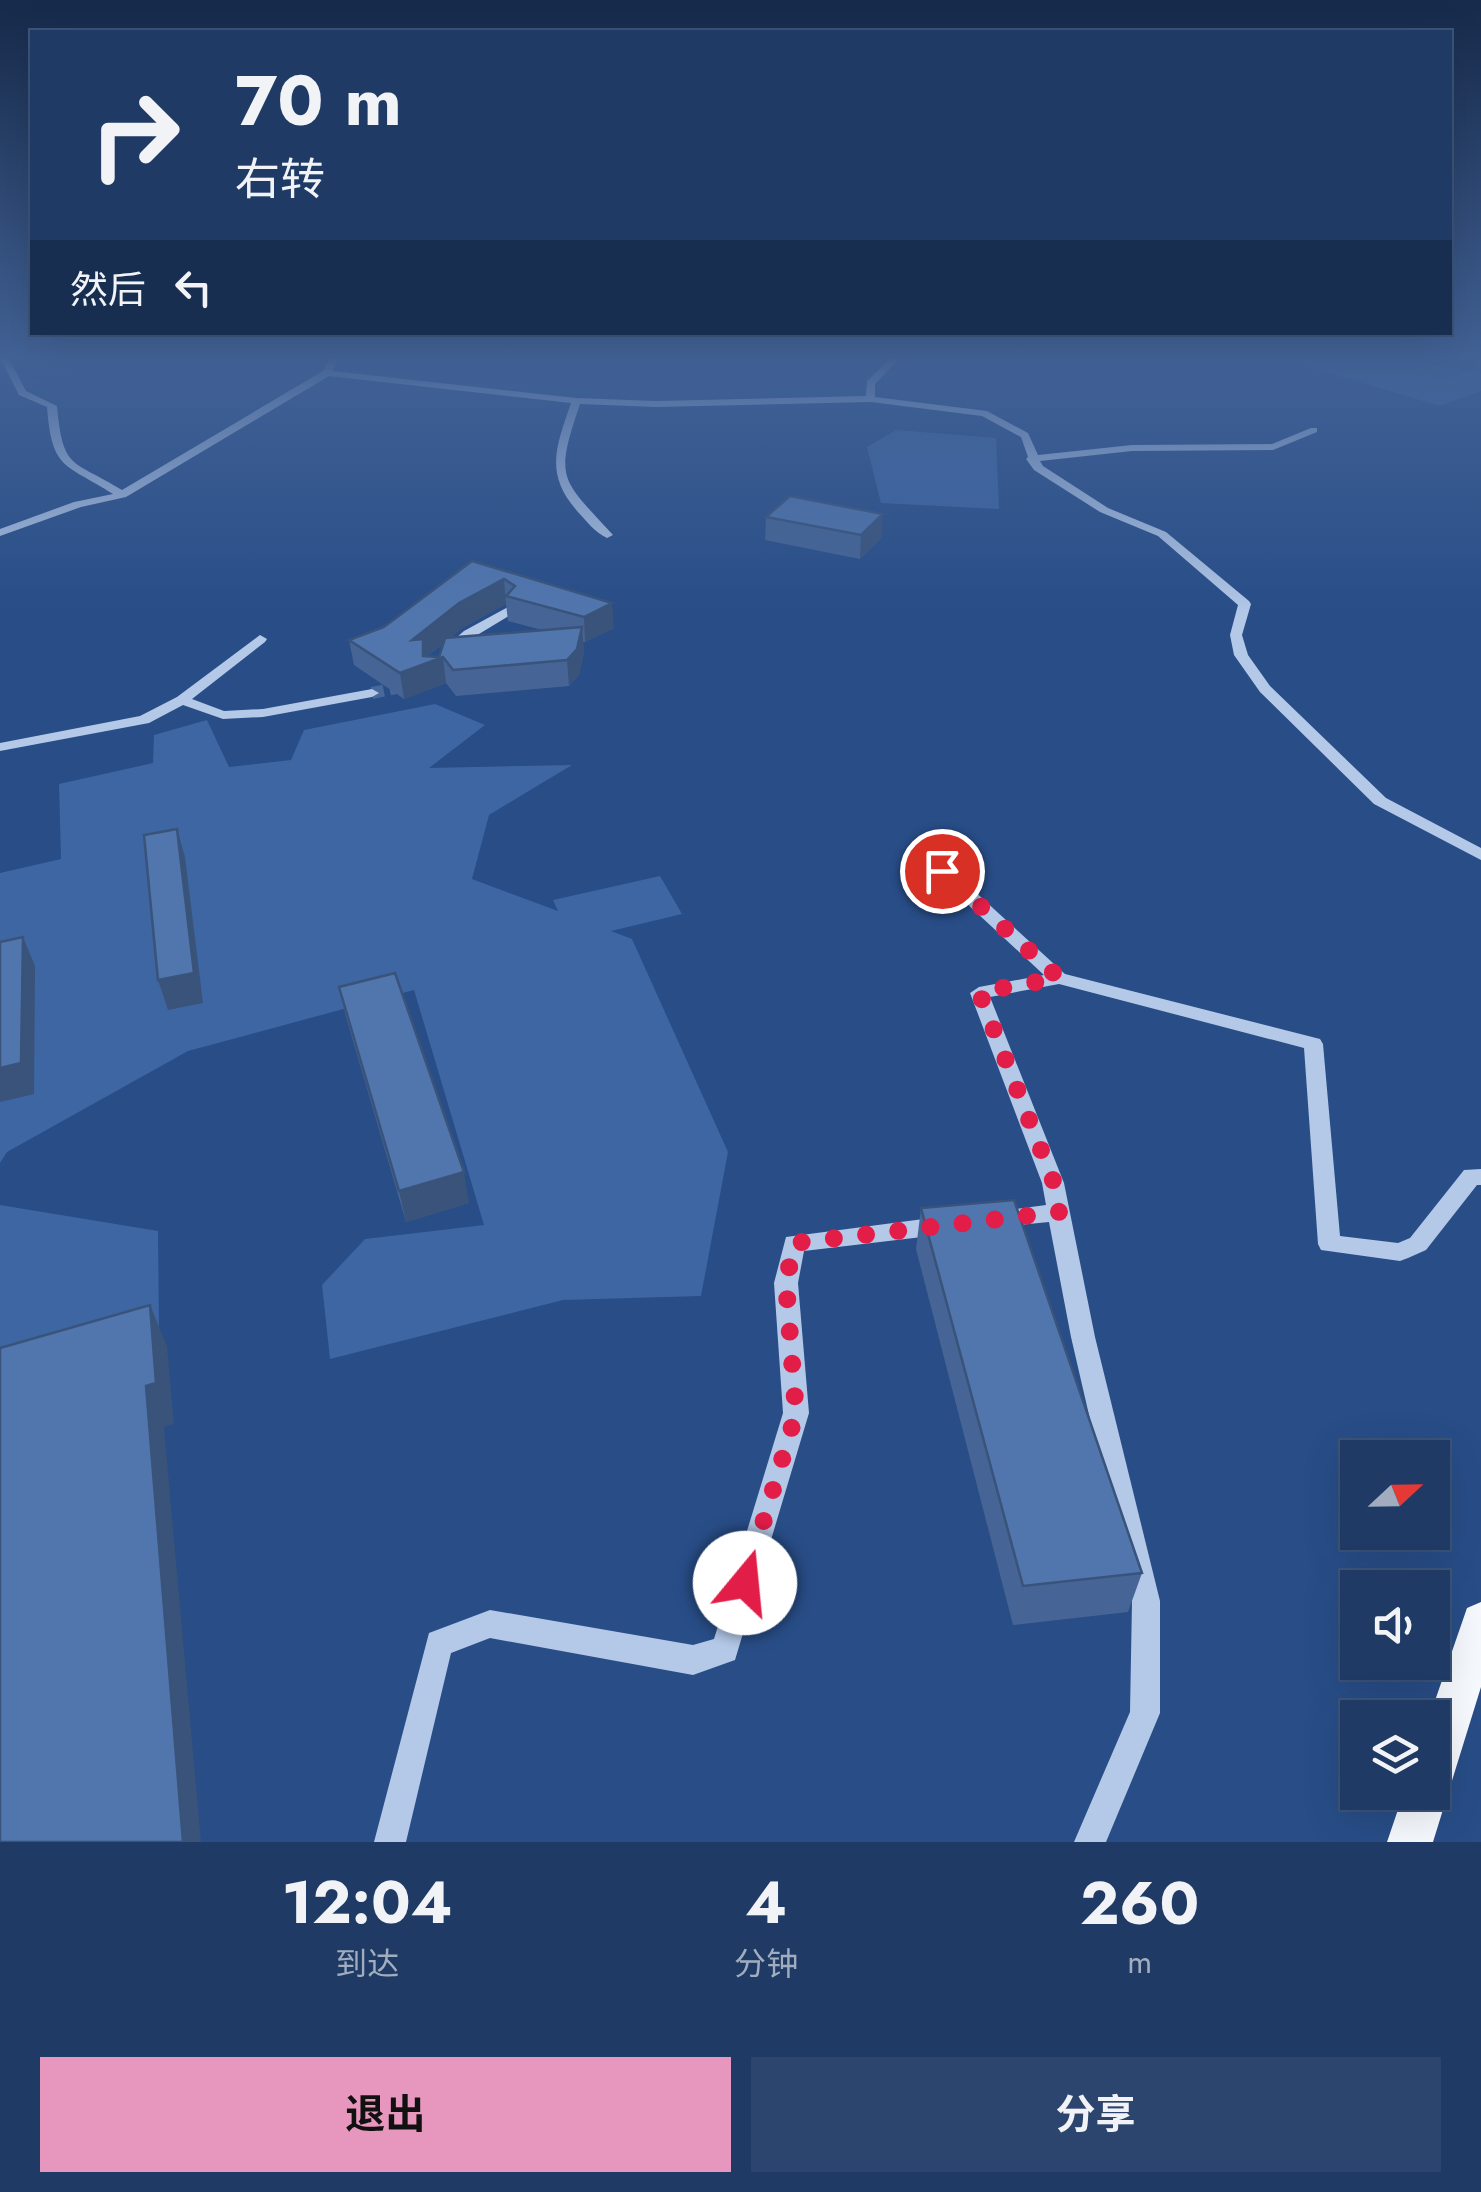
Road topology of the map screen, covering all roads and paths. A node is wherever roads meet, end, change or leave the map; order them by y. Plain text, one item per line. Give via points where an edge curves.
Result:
1 (54, 443) edge
2 (209, 443) edge
3 (562, 443) edge
4 (1027, 443) edge
5 (1283, 443) edge
6 (1031, 459) junction
7 (122, 495) junction
8 (0, 533) edge
9 (607, 535) dead end
10 (508, 611) edge
11 (260, 639) dead end
12 (438, 661) edge
13 (372, 693) tunnel mouth
14 (182, 700) junction
15 (0, 747) edge
16 (1481, 855) edge
17 (942, 871) dead end
18 (1059, 978) junction
19 (1481, 1178) edge
20 (1059, 1212) junction
21 (1481, 1622) edge
22 (1450, 1718) edge
23 (1420, 1810) edge
24 (390, 1842) edge
25 (1090, 1842) edge
26 (1410, 1842) edge

1 - 7 street via 60,460
2 - 7 street
3 - 9 street via 559,476 581,511
4 - 6 street
5 - 6 street
6 - 16 street via 1104,510 1162,534 1244,604 1236,635 1266,690 1380,801
7 - 8 street
10 - 12 street
11 - 14 street
13 - 14 street via 223,715
14 - 15 street via 144,720
17 - 18 street
18 - 19 street via 1313,1044 1329,1244 1400,1252 1418,1244 1472,1176
18 - 20 street via 979,992 1054,1183
20 - 24 street via 794,1243 786,1283 796,1413 725,1650 693,1660 490,1624 439,1644
20 - 25 street via 1082,1338 1146,1601 1145,1712
21 - 22 main road
23 - 26 main road

